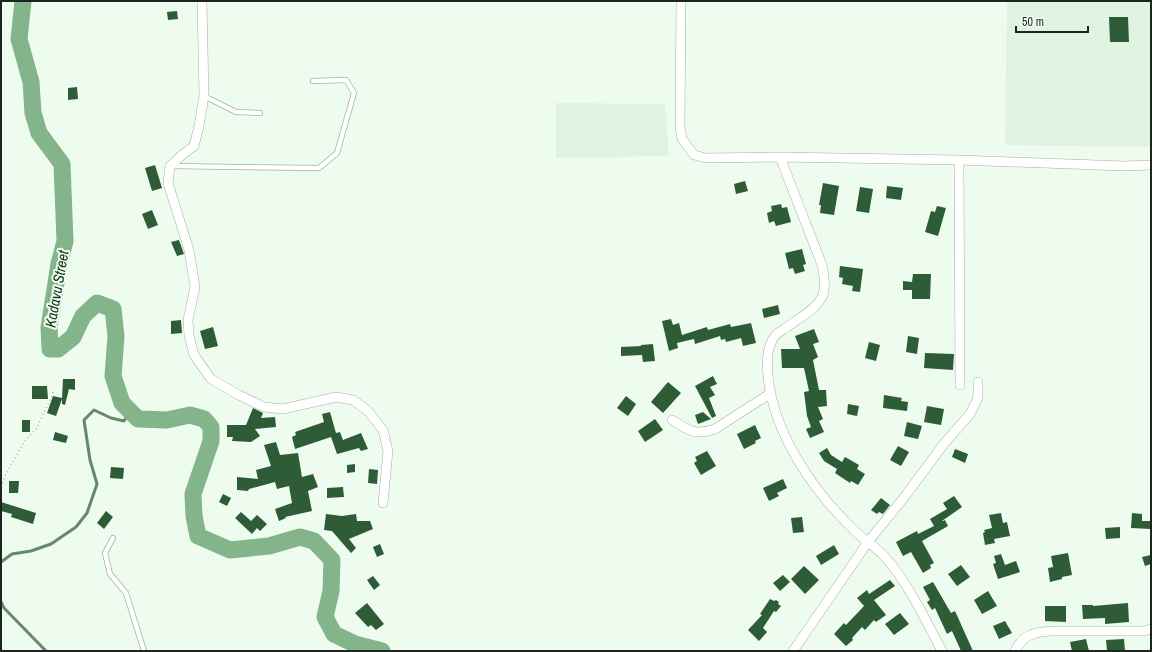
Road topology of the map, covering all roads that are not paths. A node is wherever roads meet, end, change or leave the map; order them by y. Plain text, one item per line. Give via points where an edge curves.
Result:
1 (202, 1) edge
2 (681, 1) edge
3 (313, 81) dead end
4 (204, 96) junction
5 (260, 113) dead end
6 (780, 157) junction
7 (959, 160) junction
8 (1151, 165) edge
9 (170, 166) junction
10 (978, 382) dead end
11 (960, 385) dead end
12 (771, 393) junction
13 (672, 420) dead end
14 (383, 503) dead end
15 (113, 538) dead end
16 (868, 542) junction
17 (1151, 629) edge
18 (144, 651) edge
19 (793, 651) edge
20 (942, 651) edge
21 (1015, 651) edge

1 - 4 street
2 - 6 street via 682,139 694,155 706,158
3 - 9 lane via 346,80 354,93 337,153 318,168
4 - 5 lane via 236,112
4 - 9 street via 194,146
6 - 7 street
6 - 12 street via 822,265 825,279 823,295 816,305 775,336 770,344 767,358
7 - 8 street
7 - 11 street
9 - 14 street via 168,183 189,250 195,287 188,320 194,355 211,379 264,407 283,409 336,397 353,400 368,411 383,430 388,451
10 - 16 street via 977,400 970,414
12 - 13 street via 706,432 688,430
12 - 16 street via 788,443 812,483 854,531
15 - 18 lane via 105,553 110,574 126,593
16 - 19 street
16 - 20 street via 885,557 902,578
17 - 21 street via 1036,632 1025,638

